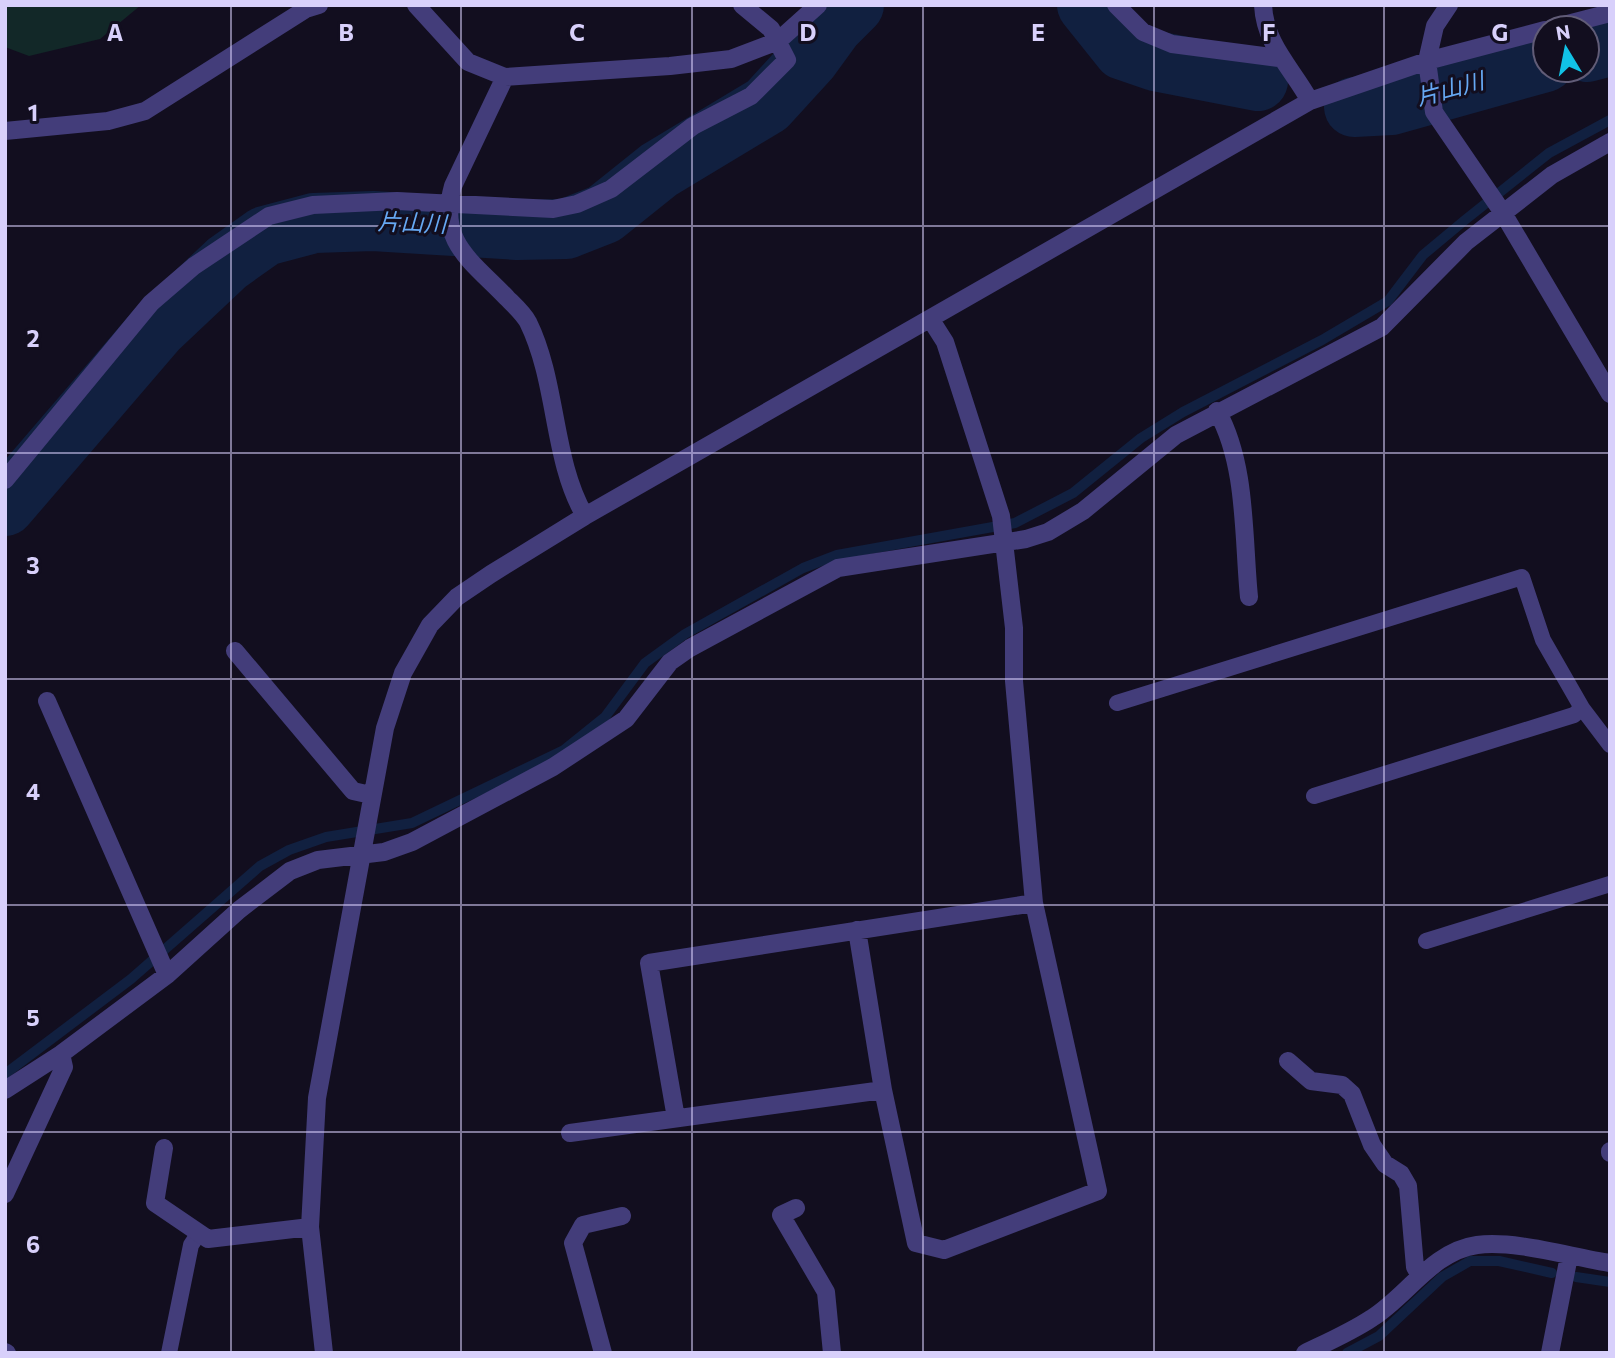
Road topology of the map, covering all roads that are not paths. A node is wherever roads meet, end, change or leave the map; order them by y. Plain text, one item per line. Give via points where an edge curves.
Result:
1 (416, 5) edge
2 (742, 5) edge
3 (818, 5) edge
4 (1116, 5) edge
5 (1264, 5) edge
6 (1449, 5) edge
7 (309, 7) edge
8 (1531, 34) edge
9 (778, 41) junction
10 (1279, 58) junction
11 (1427, 61) junction
12 (505, 77) junction
13 (1310, 101) junction
14 (5, 131) edge
15 (1610, 142) edge
16 (449, 206) junction
17 (1503, 213) junction
18 (931, 320) junction
19 (1610, 394) edge
20 (1217, 411) junction
21 (5, 480) edge
22 (585, 516) junction
23 (1005, 544) junction
24 (1249, 597) dead end
25 (235, 651) dead end
26 (47, 701) dead end
27 (1117, 703) dead end
28 (1582, 708) junction
29 (1610, 746) edge
30 (370, 795) junction
31 (1314, 796) dead end
32 (360, 854) junction
33 (1610, 884) edge
34 (1034, 903) junction
35 (857, 929) junction
36 (1426, 941) dead end
37 (167, 975) junction
38 (61, 1054) junction
39 (1288, 1061) dead end
40 (5, 1090) edge
41 (883, 1090) junction
42 (676, 1118) junction
43 (570, 1133) dead end
44 (164, 1148) dead end
45 (5, 1194) edge
46 (796, 1208) dead end
47 (622, 1216) dead end
48 (310, 1227) junction
49 (200, 1233) junction
50 (1569, 1256) junction
51 (1610, 1263) edge
52 (1420, 1276) junction
53 (169, 1353) edge
54 (324, 1353) edge
55 (603, 1353) edge
56 (832, 1353) edge
57 (1305, 1353) edge
58 (1550, 1353) edge

1 - 12 street via 468,62
2 - 9 street via 771,29
3 - 9 street
4 - 10 street via 1143,32 1172,44
5 - 10 street
6 - 11 street via 1435,26
7 - 14 street via 145,111 108,121
8 - 11 street
9 - 12 street via 731,59
9 - 16 street via 787,60 751,96 693,126 611,188 553,209
10 - 13 street
11 - 13 street
11 - 17 street via 1434,113
12 - 16 street
13 - 18 street
15 - 17 street via 1552,176
16 - 21 street via 313,205 269,216 151,303
16 - 22 street via 451,234 526,319 547,366 561,446
17 - 19 street
17 - 20 street via 1447,258 1382,327
18 - 22 street
18 - 23 street via 945,342 1001,516
20 - 23 street via 1176,435 1083,511 1048,531
20 - 24 street via 1227,430 1237,477
22 - 30 street via 457,597 430,625 403,673 384,728
23 - 32 street via 838,569 815,579 670,662 626,719 553,767 412,842
23 - 34 street
25 - 30 street via 354,791
26 - 37 street
27 - 28 lane via 1522,577 1543,640
28 - 29 lane
28 - 31 lane via 1574,715
30 - 32 street
32 - 37 street via 318,860 290,871
32 - 48 street via 317,1098
33 - 36 lane
34 - 35 street
34 - 41 street via 1098,1191 944,1250 916,1243
35 - 41 street
35 - 42 street via 649,963
37 - 38 street
38 - 40 street
38 - 45 street via 64,1067
39 - 52 street via 1311,1081 1342,1085 1352,1094 1372,1145 1408,1186 1415,1268
41 - 42 street
42 - 43 street
44 - 49 street via 155,1203
46 - 56 street via 781,1215 826,1292
47 - 55 street via 583,1225 573,1243
48 - 49 street via 208,1239
48 - 54 street
49 - 53 lane via 191,1245
50 - 51 street
50 - 52 street via 1477,1245 1455,1251
50 - 58 street
52 - 57 street via 1374,1318

